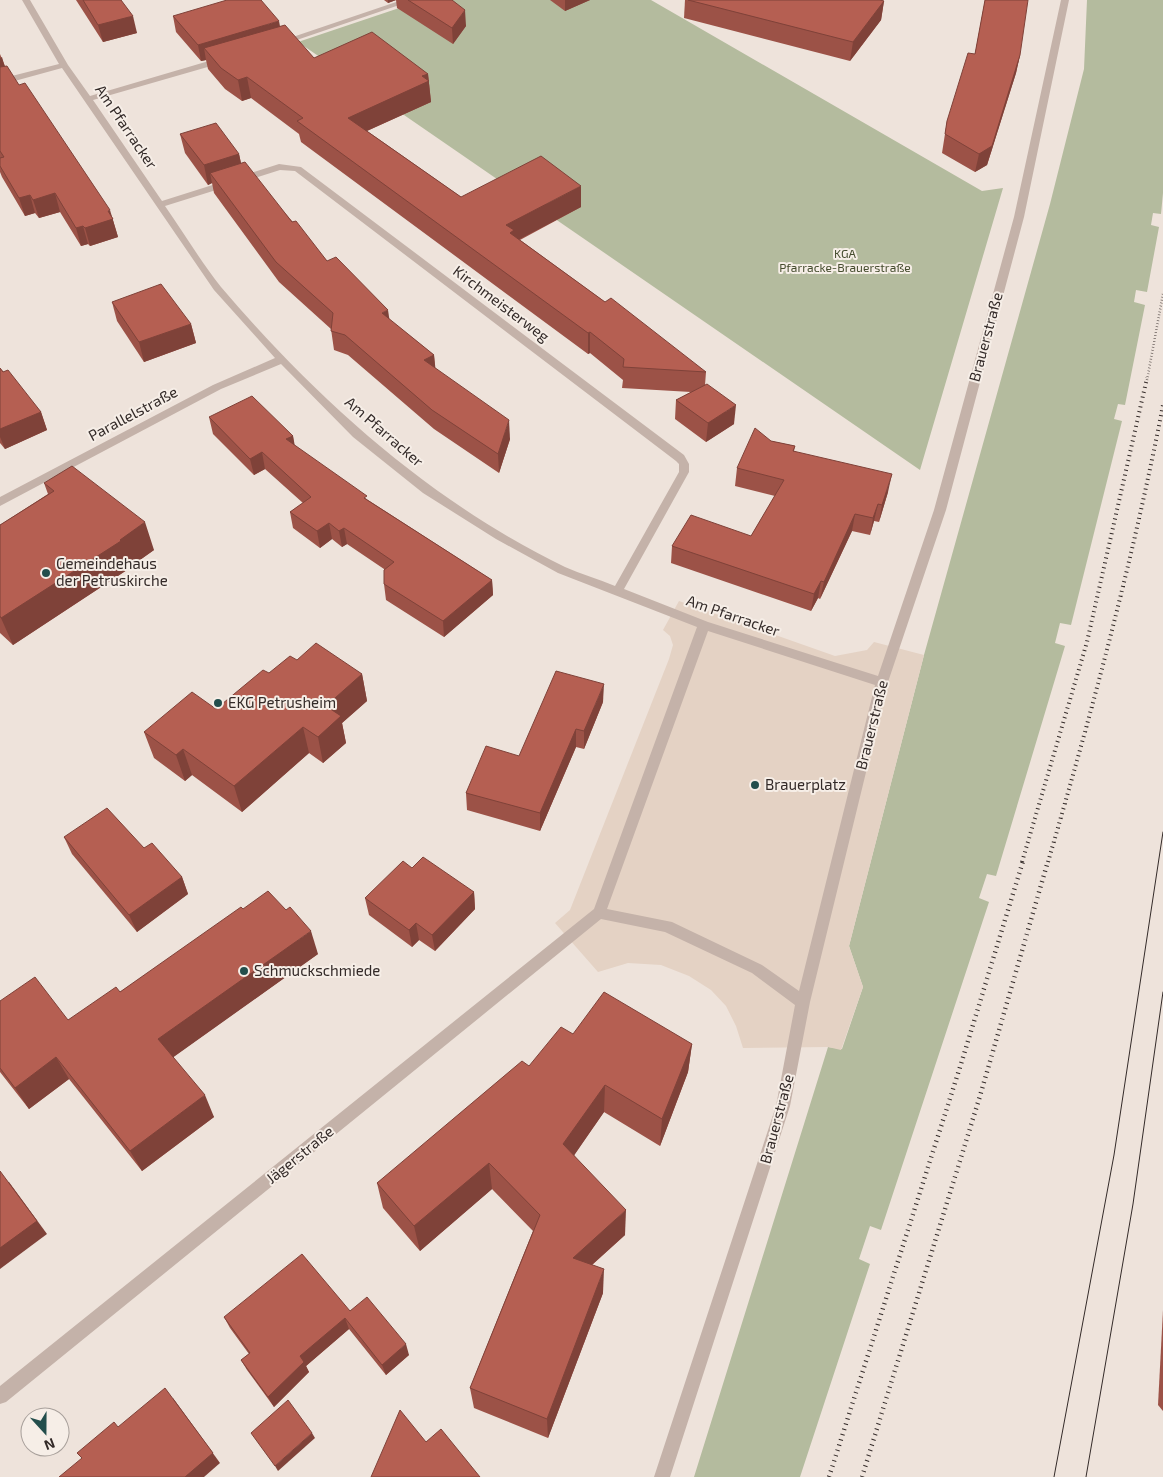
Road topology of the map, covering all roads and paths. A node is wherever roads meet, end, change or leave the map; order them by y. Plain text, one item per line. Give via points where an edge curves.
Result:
1 (26, 0) edge
2 (410, 0) edge
3 (1065, 0) edge
4 (278, 44) edge
5 (231, 57) edge
6 (64, 65) junction
7 (0, 82) edge
8 (88, 99) junction
9 (159, 205) junction
10 (282, 359) junction
11 (0, 502) edge
12 (617, 592) junction
13 (704, 625) junction
14 (882, 682) junction
15 (599, 913) junction
16 (803, 1002) junction
17 (0, 1396) edge
18 (662, 1477) edge

1 - 6 street, Am Pfarracker
2 - 4 street
3 - 14 street, Brauerstraße via 1019,217 940,510
5 - 8 street
6 - 7 street
6 - 8 street, Am Pfarracker
8 - 9 street, Am Pfarracker
9 - 10 street, Am Pfarracker via 218,288
9 - 12 street, Kirchmeisterweg via 279,167 298,169 680,458 684,472
10 - 11 street, Parallelstraße via 217,387
10 - 12 street, Am Pfarracker via 357,434 427,490 562,570
12 - 13 street, Am Pfarracker
13 - 14 street, Am Pfarracker
13 - 15 street
14 - 16 street, Brauerstraße
15 - 16 street via 667,926 757,969
15 - 17 street, Jägerstraße
16 - 18 street, Brauerstraße via 784,1106

